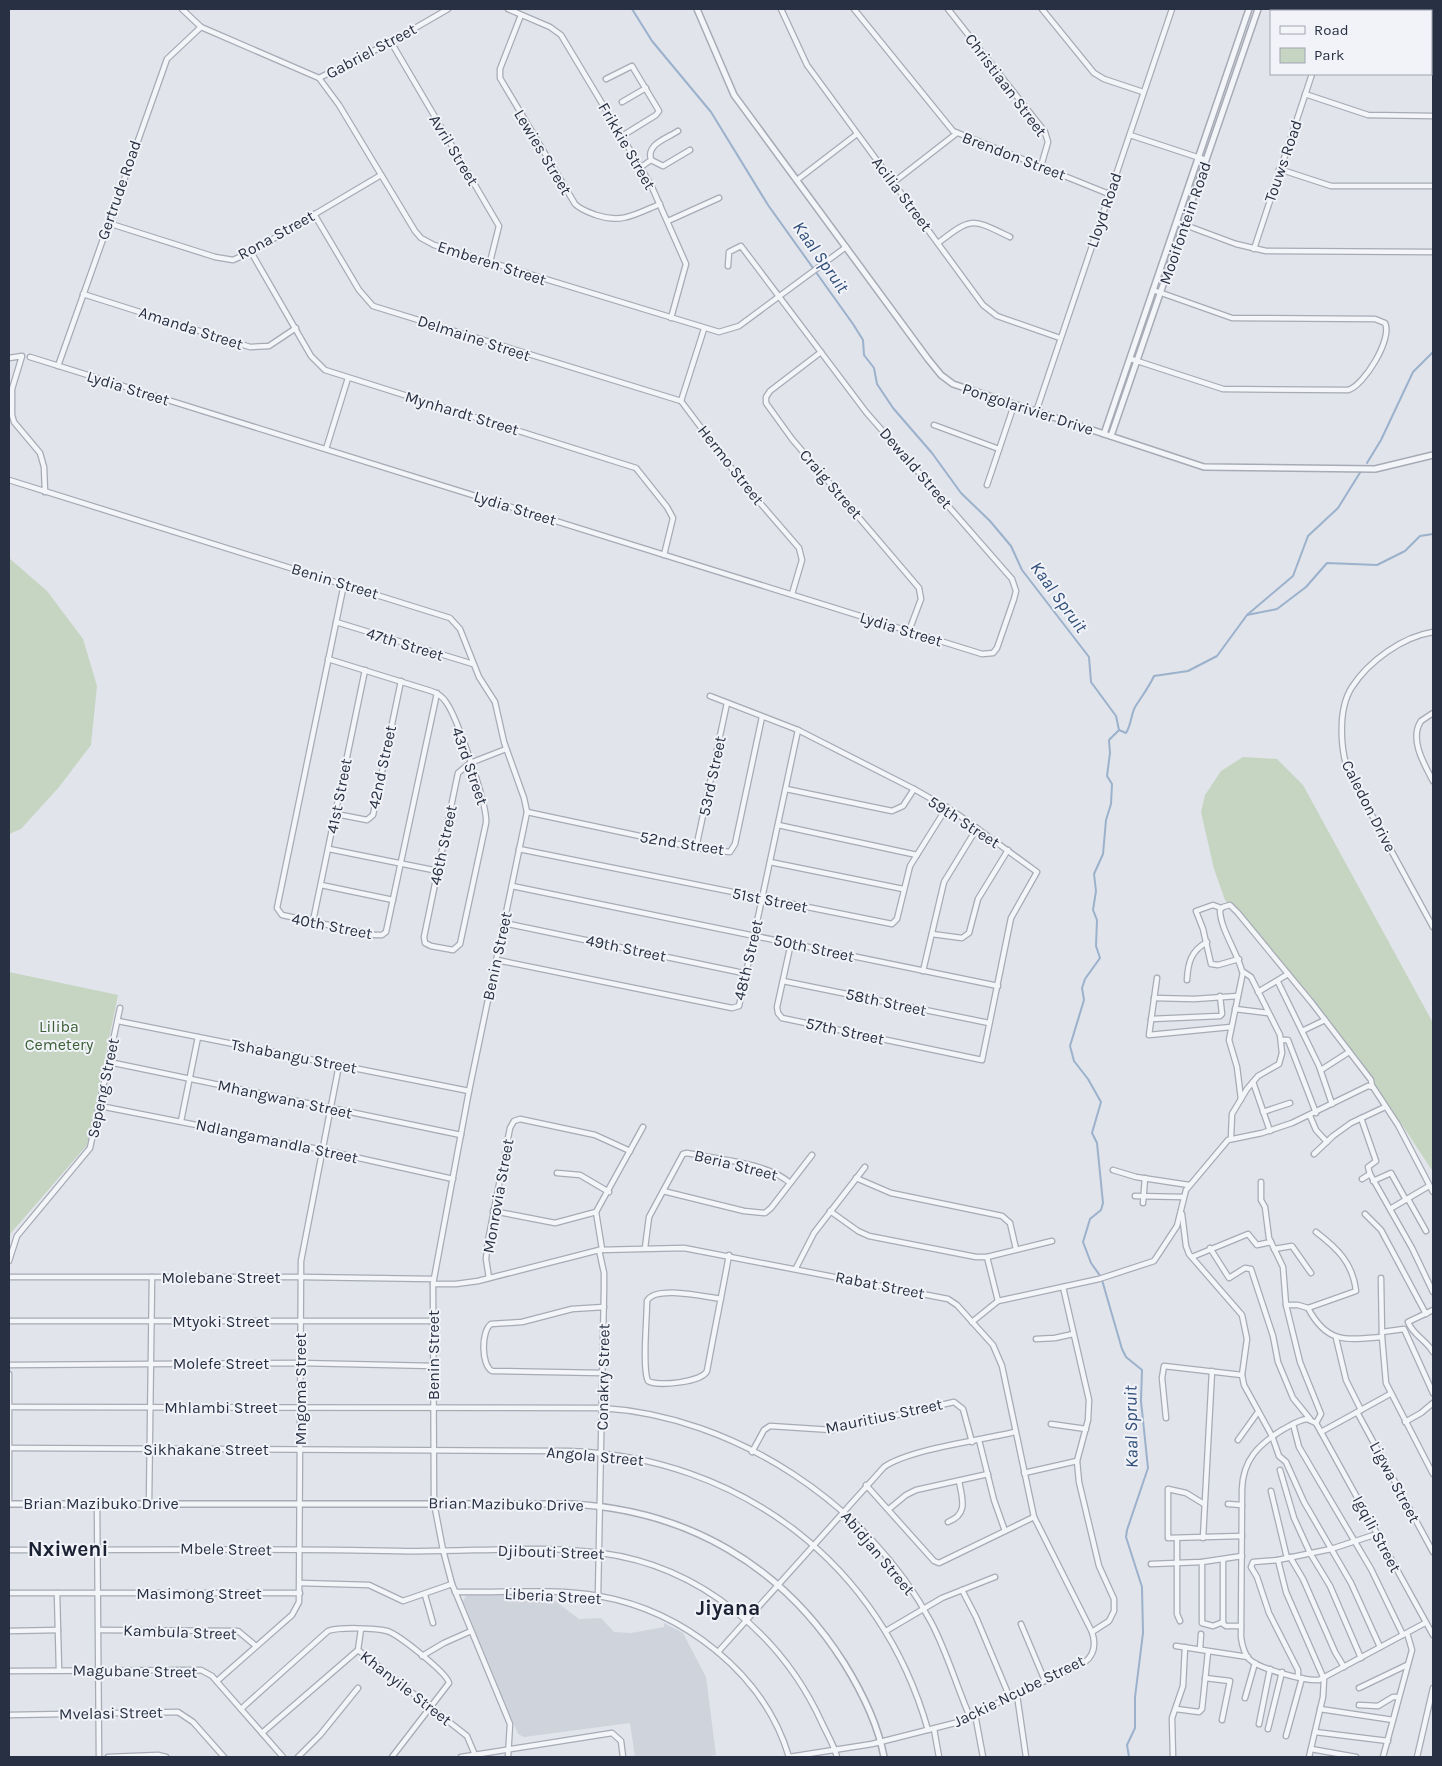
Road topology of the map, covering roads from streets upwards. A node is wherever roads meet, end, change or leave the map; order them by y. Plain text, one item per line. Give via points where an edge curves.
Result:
1 (182, 9) edge
2 (448, 9) edge
3 (508, 9) edge
4 (697, 9) edge
5 (781, 9) edge
6 (854, 9) edge
7 (948, 9) edge
8 (1042, 9) edge
9 (1172, 9) edge
10 (1249, 9) edge
11 (1258, 9) edge
12 (521, 15) junction
13 (201, 28) junction
14 (391, 42) junction
15 (1312, 75) edge
16 (319, 78) junction
17 (606, 79) dead end
18 (646, 88) junction
19 (1143, 92) junction
20 (1305, 94) junction
21 (622, 102) dead end
22 (1433, 116) edge
23 (678, 132) dead end
24 (857, 134) junction
25 (956, 134) junction
26 (1130, 135) junction
27 (622, 136) junction
28 (690, 150) dead end
29 (1199, 158) junction
30 (651, 160) junction
31 (1206, 160) junction
32 (1041, 166) junction
33 (641, 168) junction
34 (1279, 169) junction
35 (381, 175) junction
36 (797, 180) junction
37 (894, 182) junction
38 (1433, 186) edge
39 (1109, 194) junction
40 (720, 198) dead end
41 (660, 204) junction
42 (314, 214) junction
43 (668, 220) junction
44 (1177, 222) junction
45 (108, 223) junction
46 (1185, 225) junction
47 (1010, 237) dead end
48 (938, 243) junction
49 (846, 247) junction
50 (1254, 249) junction
51 (251, 252) junction
52 (1433, 252) edge
53 (490, 262) junction
54 (728, 266) dead end
55 (1153, 290) junction
56 (1161, 293) junction
57 (83, 294) junction
58 (779, 296) junction
59 (671, 318) junction
60 (296, 328) junction
61 (704, 329) junction
62 (1060, 338) junction
63 (821, 352) junction
64 (30, 357) dead end
65 (9, 358) edge
66 (1130, 359) junction
67 (1138, 362) junction
68 (58, 366) junction
69 (348, 378) junction
70 (681, 401) junction
71 (1014, 405) junction
72 (1036, 412) junction
73 (934, 426) dead end
74 (1104, 434) junction
75 (1111, 436) junction
76 (326, 449) junction
77 (999, 449) junction
78 (1433, 455) edge
79 (9, 480) edge
80 (987, 486) dead end
81 (45, 492) junction
82 (664, 555) junction
83 (344, 584) junction
84 (792, 594) junction
85 (336, 622) junction
86 (910, 631) junction
87 (1433, 632) edge
88 (997, 648) joint
89 (328, 658) junction
90 (473, 664) junction
91 (365, 670) junction
92 (401, 681) junction
93 (437, 693) junction
94 (710, 696) dead end
95 (727, 703) junction
96 (1433, 714) edge
97 (762, 717) junction
98 (798, 730) junction
99 (506, 749) junction
100 (470, 763) junction
101 (1433, 781) edge
102 (786, 789) junction
103 (914, 789) junction
104 (947, 808) junction
105 (527, 812) junction
106 (336, 814) junction
107 (778, 825) junction
108 (977, 828) junction
109 (696, 848) junction
110 (520, 849) junction
111 (329, 850) junction
112 (1008, 850) junction
113 (917, 855) junction
114 (770, 862) junction
115 (401, 863) junction
116 (438, 871) junction
117 (321, 885) junction
118 (512, 886) junction
119 (903, 889) junction
120 (762, 898) junction
121 (393, 900) junction
122 (1221, 908) junction
123 (313, 921) junction
124 (504, 923) junction
125 (1433, 927) edge
126 (932, 934) junction
127 (755, 935) junction
128 (1207, 942) junction
129 (790, 943) junction
130 (451, 951) joint
131 (1239, 959) junction
132 (497, 960) junction
133 (923, 971) junction
134 (1242, 972) junction
135 (748, 974) junction
136 (1288, 974) junction
137 (1157, 978) dead end
138 (783, 980) junction
139 (1188, 980) dead end
140 (1278, 982) junction
141 (998, 986) junction
142 (1258, 992) junction
143 (1220, 996) junction
144 (1238, 996) junction
145 (1154, 998) junction
146 (120, 1008) dead end
147 (1235, 1009) junction
148 (1268, 1013) junction
149 (1150, 1019) junction
150 (1325, 1020) junction
151 (118, 1021) junction
152 (989, 1023) junction
153 (1231, 1027) junction
154 (1302, 1031) junction
155 (198, 1037) junction
156 (1282, 1040) junction
157 (1350, 1052) junction
158 (984, 1058) joint
159 (109, 1062) junction
160 (339, 1065) junction
161 (1320, 1070) junction
162 (190, 1079) junction
163 (1253, 1082) junction
164 (1372, 1086) junction
165 (469, 1091) junction
166 (1241, 1099) junction
167 (1290, 1103) dead end
168 (1332, 1104) junction
169 (100, 1106) junction
170 (1385, 1107) junction
171 (332, 1109) junction
172 (1263, 1112) junction
173 (1316, 1113) junction
174 (1310, 1116) junction
175 (1362, 1118) junction
176 (181, 1121) junction
177 (643, 1127) dead end
178 (1270, 1131) junction
179 (461, 1135) junction
180 (1231, 1138) junction
181 (1327, 1142) junction
182 (323, 1150) junction
183 (630, 1151) junction
184 (1314, 1154) dead end
185 (812, 1155) dead end
186 (865, 1167) dead end
187 (1112, 1170) dead end
188 (557, 1173) dead end
189 (1370, 1174) junction
190 (856, 1178) junction
191 (1145, 1178) junction
192 (453, 1179) junction
193 (1362, 1180) dead end
194 (1373, 1181) junction
195 (1261, 1182) dead end
196 (790, 1183) junction
197 (1190, 1184) junction
198 (1429, 1186) junction
199 (663, 1191) junction
200 (609, 1192) junction
201 (1433, 1192) edge
202 (1135, 1196) dead end
203 (1143, 1197) junction
204 (1183, 1197) junction
205 (1407, 1200) junction
206 (1143, 1203) dead end
207 (1390, 1209) junction
208 (493, 1211) junction
209 (830, 1211) junction
210 (596, 1212) junction
211 (1182, 1212) junction
212 (1365, 1214) dead end
213 (1426, 1231) dead end
214 (1316, 1232) dead end
215 (1052, 1241) dead end
216 (1271, 1242) junction
217 (645, 1248) junction
218 (1210, 1248) junction
219 (600, 1249) junction
220 (1274, 1249) junction
221 (1016, 1250) junction
222 (729, 1255) junction
223 (987, 1257) junction
224 (1192, 1257) junction
225 (9, 1261) edge
226 (796, 1268) junction
227 (1311, 1273) dead end
228 (152, 1277) junction
229 (300, 1277) junction
230 (9, 1278) edge
231 (489, 1278) junction
232 (1382, 1278) dead end
233 (433, 1282) junction
234 (1063, 1287) junction
235 (1433, 1292) edge
236 (721, 1300) junction
237 (998, 1301) junction
238 (1286, 1305) junction
239 (604, 1307) junction
240 (1308, 1308) junction
241 (1433, 1310) edge
242 (1426, 1314) junction
243 (151, 1320) junction
244 (9, 1321) edge
245 (433, 1321) junction
246 (300, 1322) junction
247 (972, 1322) junction
248 (1073, 1334) junction
249 (1382, 1335) junction
250 (1336, 1338) junction
251 (1036, 1339) dead end
252 (1433, 1352) edge
253 (150, 1363) junction
254 (300, 1363) junction
255 (9, 1365) edge
256 (434, 1366) junction
257 (1212, 1371) junction
258 (602, 1373) junction
259 (9, 1374) edge
260 (1242, 1375) junction
261 (1433, 1393) edge
262 (1390, 1394) junction
263 (1433, 1403) edge
264 (150, 1406) junction
265 (9, 1407) edge
266 (301, 1407) junction
267 (433, 1407) junction
268 (602, 1408) junction
269 (1359, 1411) junction
270 (1258, 1412) junction
271 (1166, 1418) dead end
272 (1310, 1419) junction
273 (1316, 1422) junction
274 (1404, 1422) junction
275 (1051, 1424) dead end
276 (1293, 1424) junction
277 (1086, 1429) junction
278 (1015, 1432) junction
279 (1322, 1432) junction
280 (1272, 1436) junction
281 (979, 1440) junction
282 (1238, 1440) dead end
283 (972, 1442) junction
284 (9, 1448) edge
285 (149, 1449) junction
286 (299, 1450) junction
287 (434, 1450) junction
288 (752, 1452) junction
289 (601, 1453) junction
290 (1077, 1462) junction
291 (1280, 1470) dead end
292 (988, 1474) junction
293 (1024, 1474) junction
294 (1433, 1474) edge
295 (959, 1481) junction
296 (866, 1485) junction
297 (1271, 1492) dead end
298 (300, 1502) junction
299 (97, 1503) junction
300 (149, 1503) junction
301 (434, 1503) junction
302 (9, 1504) edge
303 (1204, 1504) junction
304 (1228, 1504) dead end
305 (1242, 1505) junction
306 (600, 1506) junction
307 (890, 1509) junction
308 (844, 1511) junction
309 (1034, 1518) junction
310 (948, 1522) dead end
311 (1005, 1531) junction
312 (1377, 1534) junction
313 (1242, 1536) junction
314 (1203, 1538) junction
315 (1177, 1539) junction
316 (1354, 1542) junction
317 (813, 1544) junction
318 (98, 1549) junction
319 (1331, 1549) junction
320 (9, 1550) edge
321 (300, 1550) junction
322 (443, 1550) junction
323 (599, 1552) junction
324 (1433, 1552) edge
325 (1310, 1553) junction
326 (1242, 1556) junction
327 (1288, 1558) junction
328 (1222, 1560) junction
329 (1278, 1560) junction
330 (1202, 1562) junction
331 (1178, 1563) junction
332 (1151, 1564) dead end
333 (995, 1577) dead end
334 (300, 1583) junction
335 (452, 1584) junction
336 (778, 1584) junction
337 (962, 1590) junction
338 (99, 1592) junction
339 (455, 1592) junction
340 (9, 1593) edge
341 (58, 1593) junction
342 (300, 1593) junction
343 (425, 1594) junction
344 (598, 1596) junction
345 (924, 1610) junction
346 (747, 1620) junction
347 (1180, 1620) dead end
348 (1223, 1622) junction
349 (432, 1623) dead end
350 (1425, 1623) junction
351 (1021, 1624) dead end
352 (1241, 1626) junction
353 (361, 1629) junction
354 (58, 1630) junction
355 (99, 1630) junction
356 (9, 1631) edge
357 (471, 1631) junction
358 (886, 1631) junction
359 (1092, 1632) junction
360 (1200, 1634) dead end
361 (1405, 1634) junction
362 (1433, 1635) edge
363 (256, 1646) junction
364 (1095, 1646) joint
365 (1176, 1646) dead end
366 (1380, 1647) junction
367 (1185, 1648) junction
368 (1200, 1649) junction
369 (358, 1650) junction
370 (718, 1652) junction
371 (1208, 1652) junction
372 (422, 1656) junction
373 (1248, 1658) junction
374 (1361, 1658) junction
375 (1255, 1663) junction
376 (1407, 1665) junction
377 (1344, 1667) junction
378 (1270, 1669) junction
379 (9, 1670) edge
380 (59, 1670) junction
381 (98, 1670) junction
382 (1282, 1672) junction
383 (1300, 1677) junction
384 (1205, 1678) junction
385 (1324, 1679) junction
386 (217, 1681) junction
387 (1045, 1681) junction
388 (358, 1688) dead end
389 (1359, 1688) dead end
390 (1433, 1688) edge
391 (1017, 1695) junction
392 (1398, 1697) junction
393 (1010, 1698) junction
394 (1244, 1698) dead end
395 (1358, 1705) dead end
396 (432, 1708) junction
397 (241, 1709) junction
398 (1176, 1709) junction
399 (1320, 1709) junction
400 (9, 1714) edge
401 (99, 1714) junction
402 (972, 1715) junction
403 (1222, 1720) dead end
404 (1393, 1720) junction
405 (1426, 1720) junction
406 (1433, 1722) edge
407 (1259, 1724) dead end
408 (934, 1729) junction
409 (1268, 1729) dead end
410 (928, 1730) junction
411 (1316, 1732) junction
412 (262, 1733) junction
413 (1286, 1736) dead end
414 (1388, 1741) junction
415 (881, 1742) junction
416 (510, 1748) junction
417 (1311, 1749) junction
418 (835, 1750) junction
419 (475, 1755) junction
420 (99, 1757) edge
421 (108, 1757) edge
422 (166, 1757) edge
423 (224, 1757) edge
424 (283, 1757) edge
425 (298, 1757) edge
426 (392, 1757) edge
427 (461, 1757) edge
428 (508, 1757) edge
429 (623, 1757) edge
430 (789, 1757) edge
431 (794, 1757) edge
432 (837, 1757) edge
433 (884, 1757) edge
434 (939, 1757) edge
435 (983, 1757) edge
436 (1026, 1757) edge
437 (1173, 1757) edge
438 (1309, 1757) edge
439 (1356, 1757) edge
440 (1383, 1757) edge
441 (1418, 1757) edge

1 - 13 street, Emberen Street
2 - 14 street, Gabriel Street
3 - 12 street, Frikkie Street
4 - 36 street, Pongolarivier Drive via 734,95
5 - 24 street, Acilia Street via 804,61
6 - 25 street, Brendon Street
7 - 32 street, Christiaan Street via 1045,132 1048,142
8 - 19 street via 1094,73
9 - 19 street, Lloyd Road
10 - 29 street, Mooifontein Road
11 - 31 street, Mooifontein Road
12 - 27 street, Frikkie Street via 561,35
12 - 41 street, Lewies Street via 500,69 500,78 575,204 584,211 619,220
13 - 16 street, Emberen Street
13 - 45 street, Gertrude Road via 167,59
14 - 16 street, Gabriel Street
14 - 53 street, Avril Street via 499,226
15 - 20 street, Touws Road
16 - 35 street, Emberen Street via 335,98
17 - 18 street via 631,66
18 - 21 street
18 - 27 street via 658,113
19 - 26 street, Lloyd Road
20 - 22 street via 1368,115
20 - 34 street, Touws Road
23 - 30 street via 652,147
24 - 36 street
24 - 37 street, Acilia Street
25 - 32 street, Brendon Street
25 - 37 street
26 - 29 street
26 - 39 street, Lloyd Road
27 - 33 street, Frikkie Street
28 - 30 street via 663,166
29 - 31 street
29 - 44 street, Mooifontein Road
30 - 33 street
31 - 46 street, Mooifontein Road
32 - 39 street, Brendon Street
33 - 41 street, Frikkie Street
34 - 38 street via 1331,186
34 - 50 street, Touws Road
35 - 42 street, Rona Street
35 - 53 street, Emberen Street via 421,238
36 - 49 street, Pongolarivier Drive
37 - 48 street, Acilia Street
39 - 62 street, Lloyd Road
40 - 43 street
41 - 43 street, Frikkie Street
42 - 51 street, Rona Street
42 - 70 street, Delmaine Street via 359,290 373,306
43 - 59 street, Frikkie Street via 686,264
44 - 46 street
44 - 55 street, Mooifontein Road
45 - 51 street, Rona Street via 224,259 233,260
45 - 57 street, Gertrude Road
46 - 50 street
46 - 56 street, Mooifontein Road
47 - 48 street via 971,222
48 - 62 street, Acilia Street via 992,314
49 - 58 street, Emberen Street
49 - 71 street, Pongolarivier Drive via 941,375 958,386
50 - 52 street
51 - 60 street, Mynhardt Street
53 - 59 street, Emberen Street
54 - 58 street, Dewald Street via 729,252 741,246
55 - 56 street
55 - 66 street, Mooifontein Road
56 - 67 street, Mooifontein Road
56 - 67 street via 1232,318 1380,320 1388,332 1364,379 1348,390 1223,389
57 - 60 street, Amanda Street via 250,347 269,346
57 - 68 street, Gertrude Road
58 - 61 street, Emberen Street via 734,329 719,332
58 - 63 street, Dewald Street
59 - 61 street, Emberen Street
60 - 69 street, Mynhardt Street via 320,366
61 - 70 street
62 - 72 street, Lloyd Road
63 - 86 street, Craig Street via 770,391 766,403 792,439 919,588 921,598
63 - 88 street, Dewald Street via 866,412 1012,579 1016,591
64 - 68 street, Lydia Street
65 - 81 street via 19,355 23,359 12,389 12,415 14,422 40,453
66 - 67 street
66 - 74 street, Mooifontein Road
67 - 75 street, Mooifontein Road
68 - 76 street, Lydia Street
69 - 76 street
69 - 82 street, Mynhardt Street via 636,468 673,518
70 - 84 street, Hermo Street via 742,482 799,548 802,560
71 - 72 street, Pongolarivier Drive
71 - 77 street
72 - 74 street, Pongolarivier Drive
73 - 77 street
74 - 75 street, Pongolarivier Drive
75 - 78 street, Pongolarivier Drive via 1210,468 1375,469
76 - 82 street, Lydia Street
77 - 80 street
79 - 81 street, Benin Street
81 - 83 street, Benin Street
82 - 84 street, Lydia Street
83 - 85 street, 40th Street
83 - 90 street, Benin Street via 450,618 460,629
84 - 86 street, Lydia Street
85 - 89 street, 40th Street
85 - 90 street, 47th Street
86 - 88 street, Lydia Street via 982,654 990,655
87 - 125 street, Caledon Drive via 1411,638 1392,649 1352,688 1344,711 1342,747 1351,778
89 - 91 street
89 - 123 street, 40th Street via 277,908 284,916
90 - 99 street, Benin Street via 497,709
91 - 92 street
91 - 106 street, 41st Street
92 - 93 street
92 - 106 street, 42nd Street via 373,814 367,820
93 - 100 street, 43rd Street via 448,705
93 - 115 street, 40th Street
94 - 95 street, 59th Street
95 - 97 street, 59th Street
95 - 109 street, 53rd Street
96 - 101 street via 1421,721 1417,734 1419,752
97 - 98 street, 59th Street
97 - 109 street, 52nd Street via 734,848 726,853
98 - 102 street, 48th Street
98 - 103 street, 59th Street
99 - 100 street
99 - 105 street, Benin Street
100 - 116 street, 46th Street via 457,776
100 - 130 street, 43rd Street via 487,817 460,944
102 - 103 street via 892,811 903,806
102 - 107 street, 48th Street
103 - 104 street, 59th Street
104 - 108 street, 59th Street
104 - 113 street, 51st Street
105 - 109 street, 52nd Street
105 - 110 street, Benin Street
106 - 111 street, 41st Street
107 - 113 street
107 - 114 street, 48th Street
108 - 112 street, 59th Street
108 - 126 street via 944,882
110 - 118 street, Benin Street
110 - 120 street, 51st Street
111 - 115 street
111 - 117 street, 41st Street
112 - 126 street via 978,899 969,933 962,938
112 - 141 street, 59th Street via 1037,874 1011,918
113 - 119 street, 51st Street
114 - 119 street
114 - 120 street, 48th Street
115 - 116 street
115 - 121 street, 40th Street
116 - 130 street, 46th Street via 424,940 431,946
117 - 121 street
117 - 123 street, 41st Street
118 - 124 street, Benin Street
118 - 127 street, 50th Street
119 - 120 street, 51st Street via 897,919 892,924
120 - 127 street, 48th Street
121 - 123 street, 40th Street via 388,929 382,935
122 - 128 street via 1213,905 1196,912
122 - 131 street via 1222,923
122 - 136 street via 1231,905
124 - 132 street, Benin Street
124 - 135 street, 49th Street
126 - 133 street
127 - 129 street, 50th Street
127 - 135 street, 48th Street
128 - 131 street via 1212,965
128 - 139 street via 1190,958
129 - 133 street, 50th Street
129 - 138 street, 57th Street
131 - 134 street
132 - 135 street, 48th Street via 735,1008 741,1004
132 - 165 street, Benin Street
133 - 141 street, 50th Street
134 - 142 street via 1250,976
134 - 144 street
136 - 140 street
136 - 150 street
137 - 145 street
138 - 152 street, 58th Street
138 - 158 street, 57th Street via 777,1007 782,1018 980,1060
140 - 142 street
140 - 154 street
141 - 152 street, 59th Street
142 - 148 street
143 - 144 street
143 - 145 street
143 - 149 street via 1220,1016
144 - 147 street
145 - 149 street
146 - 151 street, Sepeng Street
147 - 148 street
147 - 153 street
148 - 156 street
149 - 153 street via 1149,1035
150 - 154 street
150 - 157 street
151 - 155 street, Tshabangu Street
151 - 159 street, Sepeng Street
152 - 158 street, 59th Street
153 - 166 street via 1230,1048 1237,1067
154 - 161 street
155 - 160 street, Tshabangu Street
155 - 162 street
156 - 163 street via 1279,1064
156 - 173 street via 1288,1040
157 - 161 street
157 - 164 street
159 - 162 street, Mhangwana Street
159 - 169 street, Sepeng Street
160 - 165 street, Tshabangu Street
160 - 171 street, Mngoma Street
161 - 168 street
162 - 171 street, Mhangwana Street
162 - 176 street
163 - 166 street
163 - 172 street
164 - 168 street
164 - 170 street
165 - 179 street, Benin Street
166 - 180 street via 1232,1114
167 - 172 street
168 - 173 street
169 - 176 street, Ndlangamandla Street
169 - 225 street, Sepeng Street via 90,1148 17,1236
170 - 175 street
170 - 198 street
171 - 179 street, Mhangwana Street
171 - 182 street, Mngoma Street
172 - 178 street
173 - 174 street
174 - 178 street
174 - 181 street via 1316,1130
175 - 181 street
175 - 189 street via 1376,1161 1368,1167
176 - 182 street, Ndlangamandla Street
177 - 183 street
178 - 180 street
179 - 192 street, Benin Street
180 - 197 street
181 - 184 street
182 - 192 street, Ndlangamandla Street
182 - 229 street, Mngoma Street
183 - 200 street
183 - 208 street, Monrovia Street via 595,1135 520,1119 514,1121
185 - 196 street
186 - 190 street
187 - 191 street
188 - 200 street via 580,1175
189 - 193 street
189 - 194 street
190 - 209 street
190 - 221 street via 891,1193 1002,1216 1012,1227
191 - 197 street
191 - 203 street
192 - 233 street, Benin Street
194 - 205 street via 1391,1174
194 - 207 street
195 - 216 street via 1261,1200
196 - 199 street via 771,1208 760,1213
196 - 199 street, Beria Street via 780,1174 764,1169 687,1153 680,1156
197 - 204 street
198 - 201 street
198 - 205 street
199 - 217 street via 647,1222
200 - 210 street
202 - 203 street
203 - 204 street
203 - 206 street
204 - 211 street
205 - 207 street
205 - 213 street
207 - 235 street
208 - 210 street via 555,1223
208 - 231 street, Monrovia Street via 486,1254
209 - 223 street via 869,1236
209 - 226 street via 807,1244
210 - 219 street, Conakry Street
211 - 224 street via 1186,1246
211 - 234 street via 1154,1261 1099,1280
212 - 242 street via 1381,1230
214 - 240 street via 1346,1260 1356,1291
215 - 221 street
216 - 218 street via 1257,1245 1248,1234
216 - 220 street
217 - 219 street, Rabat Street
217 - 222 street, Rabat Street via 692,1248
218 - 224 street
218 - 272 street via 1229,1278 1245,1268 1250,1269 1273,1336 1278,1362 1293,1398
219 - 231 street, Rabat Street
219 - 239 street, Conakry Street
220 - 227 street via 1292,1246
220 - 238 street via 1284,1273
221 - 223 street
222 - 226 street, Rabat Street
222 - 236 street
223 - 237 street
224 - 260 street via 1242,1315 1247,1339
226 - 247 street, Rabat Street via 948,1298
228 - 229 street, Molebane Street
228 - 230 street, Molebane Street
228 - 243 street
229 - 233 street, Molebane Street
229 - 246 street, Mngoma Street
231 - 233 street, Rabat Street via 456,1284
232 - 249 street
233 - 245 street, Benin Street
234 - 237 street
234 - 248 street
236 - 236 street via 704,1376 667,1383 648,1382 646,1338 649,1297 685,1294
237 - 247 street
238 - 240 street
238 - 273 street via 1302,1369 1321,1414
239 - 258 street, Conakry Street
239 - 258 street via 572,1309 522,1322 491,1324 485,1332 485,1363 492,1371
240 - 250 street via 1321,1328
241 - 242 street
242 - 252 street via 1408,1322 1412,1331
243 - 244 street, Mtyoki Street
243 - 246 street, Mtyoki Street
243 - 253 street
245 - 246 street, Mtyoki Street
245 - 256 street, Benin Street
246 - 254 street, Mngoma Street
247 - 278 street, Rabat Street via 999,1354
248 - 251 street
248 - 277 street via 1089,1400
249 - 250 street via 1351,1340
249 - 261 street via 1404,1329
249 - 262 street via 1385,1378
250 - 269 street, Ligwa Street via 1344,1376
253 - 254 street, Molefe Street
253 - 255 street, Molefe Street
253 - 264 street
254 - 256 street, Molefe Street
254 - 266 street, Mngoma Street
256 - 267 street, Benin Street
257 - 260 street
257 - 271 street via 1163,1366
257 - 303 street
258 - 268 street, Conakry Street
259 - 265 street
260 - 270 street
262 - 269 street
262 - 274 street
263 - 274 street
264 - 265 street, Mhlambi Street
264 - 266 street, Mhlambi Street
264 - 285 street
265 - 284 street
266 - 267 street, Mhlambi Street
266 - 286 street, Mngoma Street
267 - 268 street, Abidjan Street
267 - 287 street, Benin Street
268 - 288 street, Abidjan Street via 672,1421
268 - 289 street, Conakry Street
269 - 279 street
269 - 324 street, Ligwa Street
270 - 280 street
270 - 282 street
272 - 273 street
272 - 276 street
273 - 279 street, Igqili Street
274 - 294 street
275 - 277 street
276 - 280 street
276 - 316 street via 1299,1447
277 - 290 street
278 - 281 street
278 - 293 street, Rabat Street
279 - 312 street, Igqili Street
280 - 305 street via 1257,1448 1247,1463 1242,1481
280 - 319 street via 1279,1456 1286,1462
281 - 283 street
281 - 292 street
283 - 288 street, Mauritius Street via 964,1409 954,1402 838,1429 770,1426 764,1430
283 - 296 street via 897,1459
284 - 285 street, Sikhakane Street
284 - 302 street
285 - 286 street, Sikhakane Street
285 - 300 street
286 - 287 street, Sikhakane Street
286 - 298 street, Mngoma Street
287 - 289 street, Angola Street
287 - 301 street, Benin Street
288 - 308 street, Abidjan Street via 797,1477
289 - 306 street, Conakry Street
289 - 317 street, Angola Street via 675,1467 724,1486 769,1511
290 - 293 street
290 - 359 street via 1096,1559 1113,1594 1114,1605 1109,1620
291 - 325 street via 1290,1509
292 - 295 street
292 - 311 street
293 - 309 street, Rabat Street
295 - 307 street via 910,1492
295 - 310 street via 964,1509
296 - 307 street
296 - 308 street
297 - 327 street
298 - 300 street, Brian Mazibuko Drive
298 - 301 street, Brian Mazibuko Drive
298 - 321 street, Mngoma Street
299 - 300 street, Brian Mazibuko Drive
299 - 302 street, Brian Mazibuko Drive
299 - 318 street
301 - 306 street, Brian Mazibuko Drive
301 - 322 street, Benin Street
303 - 314 street
303 - 315 street via 1186,1493 1168,1489 1167,1535
304 - 305 street
305 - 313 street
306 - 323 street, Conakry Street
306 - 336 street, Brian Mazibuko Drive via 651,1516 691,1530 745,1559
307 - 311 street via 939,1563
308 - 317 street
308 - 345 street, Abidjan Street via 894,1566
309 - 311 street
309 - 359 street, Rabat Street
312 - 316 street
312 - 350 street, Igqili Street
313 - 314 street
313 - 326 street
314 - 315 street
315 - 331 street
316 - 319 street
316 - 361 street
317 - 336 street
317 - 358 street, Angola Street via 854,1587
318 - 320 street, Mbele Street
318 - 321 street, Mbele Street
318 - 338 street
319 - 325 street
319 - 366 street via 1351,1583
321 - 322 street, Mbele Street
321 - 334 street, Mngoma Street
322 - 323 street, Djibouti Street
322 - 335 street, Benin Street
323 - 344 street, Conakry Street
323 - 346 street, Djibouti Street via 635,1560 678,1576 709,1592
325 - 327 street
325 - 374 street via 1330,1586
326 - 328 street
326 - 352 street
327 - 329 street
327 - 377 street via 1311,1594
328 - 330 street
328 - 348 street
329 - 383 street via 1256,1561 1251,1566
329 - 385 street via 1286,1592
330 - 331 street
330 - 348 street via 1202,1623 1213,1626
331 - 332 street
331 - 347 street via 1177,1616
333 - 337 street
334 - 342 street, Mngoma Street
334 - 343 street via 373,1586 403,1601
335 - 339 street, Benin Street
335 - 343 street
336 - 346 street
336 - 415 street, Brian Mazibuko Drive via 807,1612 837,1652 863,1697
337 - 345 street
337 - 393 street
338 - 341 street, Masimong Street
338 - 342 street, Masimong Street
338 - 355 street
339 - 344 street, Liberia Street
339 - 357 street, Benin Street
340 - 341 street, Masimong Street
341 - 354 street
342 - 363 street, Mngoma Street via 295,1611
343 - 349 street
344 - 370 street, Liberia Street via 665,1618
345 - 358 street
345 - 402 street, Abidjan Street
346 - 370 street
346 - 418 street, Djibouti Street via 794,1671
348 - 352 street via 1225,1626
350 - 361 street
350 - 362 street, Igqili Street
351 - 387 street
352 - 373 street via 1242,1643
353 - 369 street
353 - 372 street via 389,1632
353 - 397 street via 336,1629 324,1634
354 - 356 street
354 - 380 street
355 - 363 street, Kambula Street via 238,1632
355 - 381 street
357 - 372 street
357 - 416 street, Benin Street via 510,1724
358 - 410 street, Angola Street via 908,1673
359 - 364 street, Rabat Street
360 - 368 street
361 - 366 street
361 - 376 street via 1412,1650
363 - 386 street, Mngoma Street
364 - 387 street, Jackie Ncube Street via 1088,1659
365 - 367 street
366 - 374 street
367 - 368 street
367 - 398 street via 1183,1686
368 - 371 street
369 - 396 street, Khanyile Street
369 - 412 street, Khanyile Street
370 - 430 street, Liberia Street via 758,1698 779,1732
371 - 373 street
371 - 384 street
372 - 396 street via 449,1682
373 - 375 street
374 - 377 street
375 - 378 street
375 - 394 street
376 - 389 street
376 - 392 street
377 - 385 street
378 - 382 street
378 - 407 street
379 - 380 street, Magubane Street
380 - 381 street, Magubane Street
381 - 386 street, Magubane Street via 195,1669 207,1672
381 - 401 street
382 - 383 street
382 - 409 street
383 - 385 street
383 - 413 street
384 - 398 street via 1202,1709 1199,1712
384 - 403 street via 1230,1682
385 - 399 street
386 - 397 street, Magubane Street
387 - 391 street, Jackie Ncube Street
388 - 425 street
390 - 405 street
391 - 393 street, Jackie Ncube Street
391 - 436 street
392 - 395 street via 1378,1706
392 - 404 street
393 - 402 street, Jackie Ncube Street
396 - 419 street, Khanyile Street via 467,1736
396 - 426 street
397 - 412 street, Magubane Street
398 - 437 street via 1172,1718
399 - 404 street
399 - 411 street
400 - 401 street, Mvelasi Street
401 - 420 street
401 - 423 street, Mvelasi Street via 178,1712 193,1722
402 - 408 street, Jackie Ncube Street
402 - 435 street, Abidjan Street
404 - 414 street
405 - 406 street
405 - 441 street
408 - 410 street, Jackie Ncube Street
408 - 434 street
410 - 415 street, Jackie Ncube Street
411 - 414 street
411 - 417 street
412 - 424 street, Magubane Street
414 - 440 street
415 - 418 street, Jackie Ncube Street
415 - 433 street, Brian Mazibuko Drive
416 - 419 street
416 - 428 street, Benin Street
416 - 429 street via 612,1733 621,1741
417 - 438 street
417 - 439 street
418 - 431 street, Jackie Ncube Street
418 - 432 street, Djibouti Street
419 - 427 street
421 - 422 street
430 - 431 street, Jackie Ncube Street

